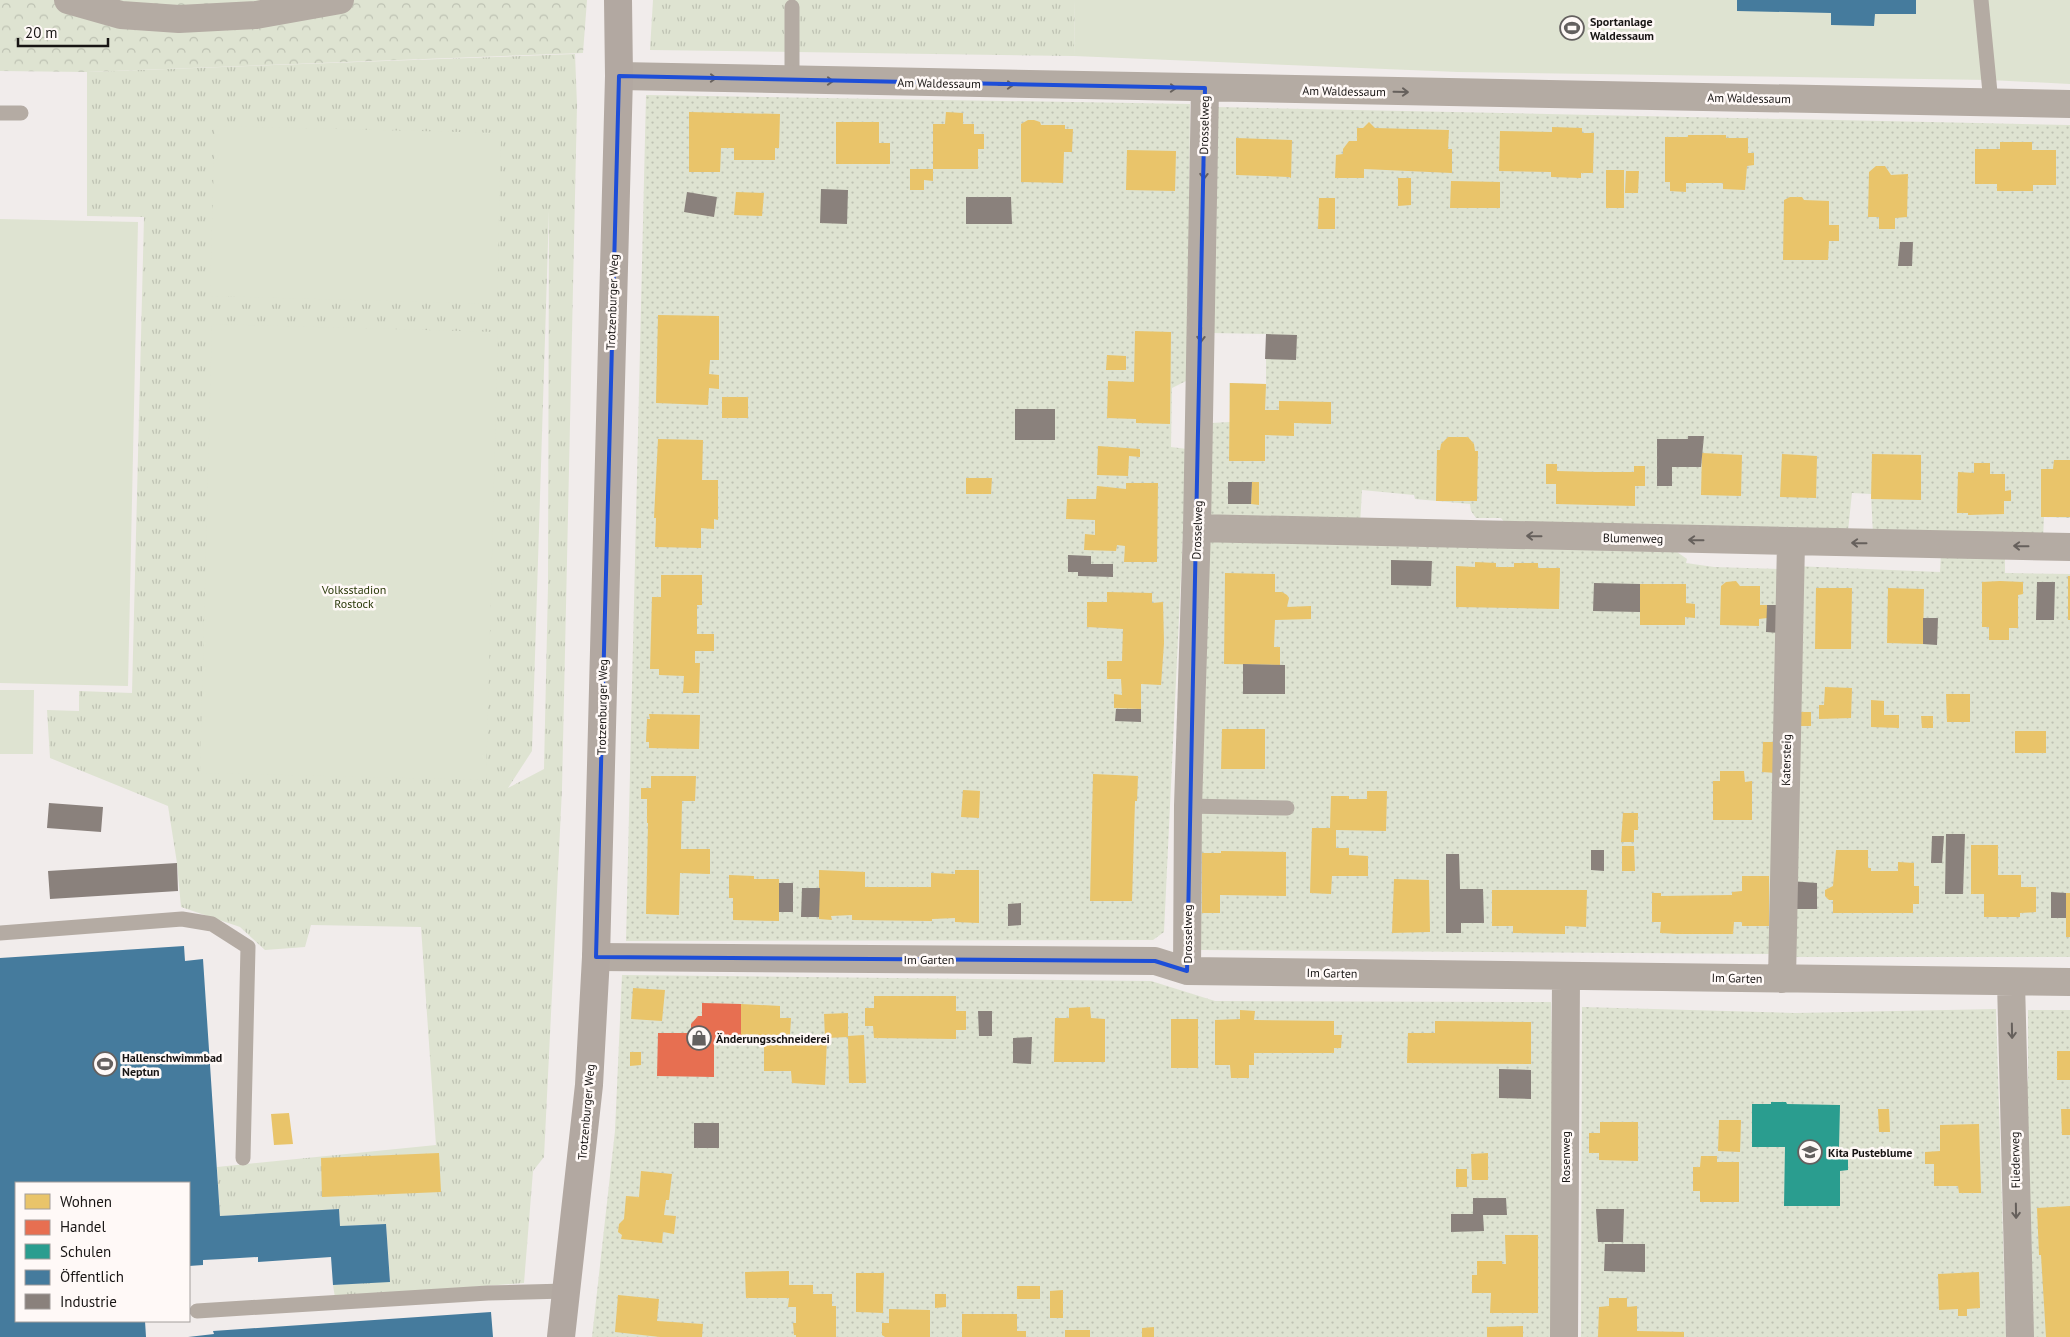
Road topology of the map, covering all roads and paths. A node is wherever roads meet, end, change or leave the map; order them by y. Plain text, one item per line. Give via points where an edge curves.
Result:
1 (68, 0) edge
2 (340, 0) edge
3 (618, 0) edge
4 (1981, 0) edge
5 (792, 7) dead end
6 (628, 77) junction
7 (792, 80) junction
8 (1205, 88) junction
9 (1991, 103) junction
10 (2070, 104) edge
11 (0, 113) edge
12 (21, 114) dead end
13 (1197, 528) junction
14 (1790, 542) junction
15 (2070, 547) edge
16 (1188, 806) junction
17 (1287, 808) dead end
18 (0, 933) edge
19 (596, 957) junction
20 (1187, 971) junction
21 (1566, 977) junction
22 (1782, 979) junction
23 (2010, 982) junction
24 (2070, 982) edge
25 (243, 1158) dead end
26 (566, 1290) junction
27 (197, 1312) dead end
28 (561, 1337) edge
29 (1564, 1337) edge
30 (2020, 1337) edge

1 - 2 street via 121,15 179,19 256,15
3 - 6 street, Trotzenburger Weg
4 - 9 lane
5 - 7 lane
6 -> 7 street, Am Waldessaum
6 - 19 street, Trotzenburger Weg
7 -> 8 street, Am Waldessaum
8 -> 9 street, Am Waldessaum
8 -> 13 street, Drosselweg
9 - 10 street, Am Waldessaum
11 - 12 lane
14 -> 13 street, Blumenweg
13 - 16 street, Drosselweg
15 -> 14 street, Blumenweg
14 - 22 street, Katersteig
16 - 17 lane
16 - 20 street, Drosselweg
18 - 25 lane via 182,919 212,924 248,948
19 - 20 street, Im Garten via 1155,961
19 - 26 street, Trotzenburger Weg via 589,1085
20 - 21 street, Im Garten
21 - 22 street, Im Garten
21 - 29 street, Rosenweg
22 - 23 street, Im Garten
23 - 24 street, Im Garten
23 -> 30 street, Fliederweg
26 - 27 lane
26 - 28 street, Trotzenburger Weg

